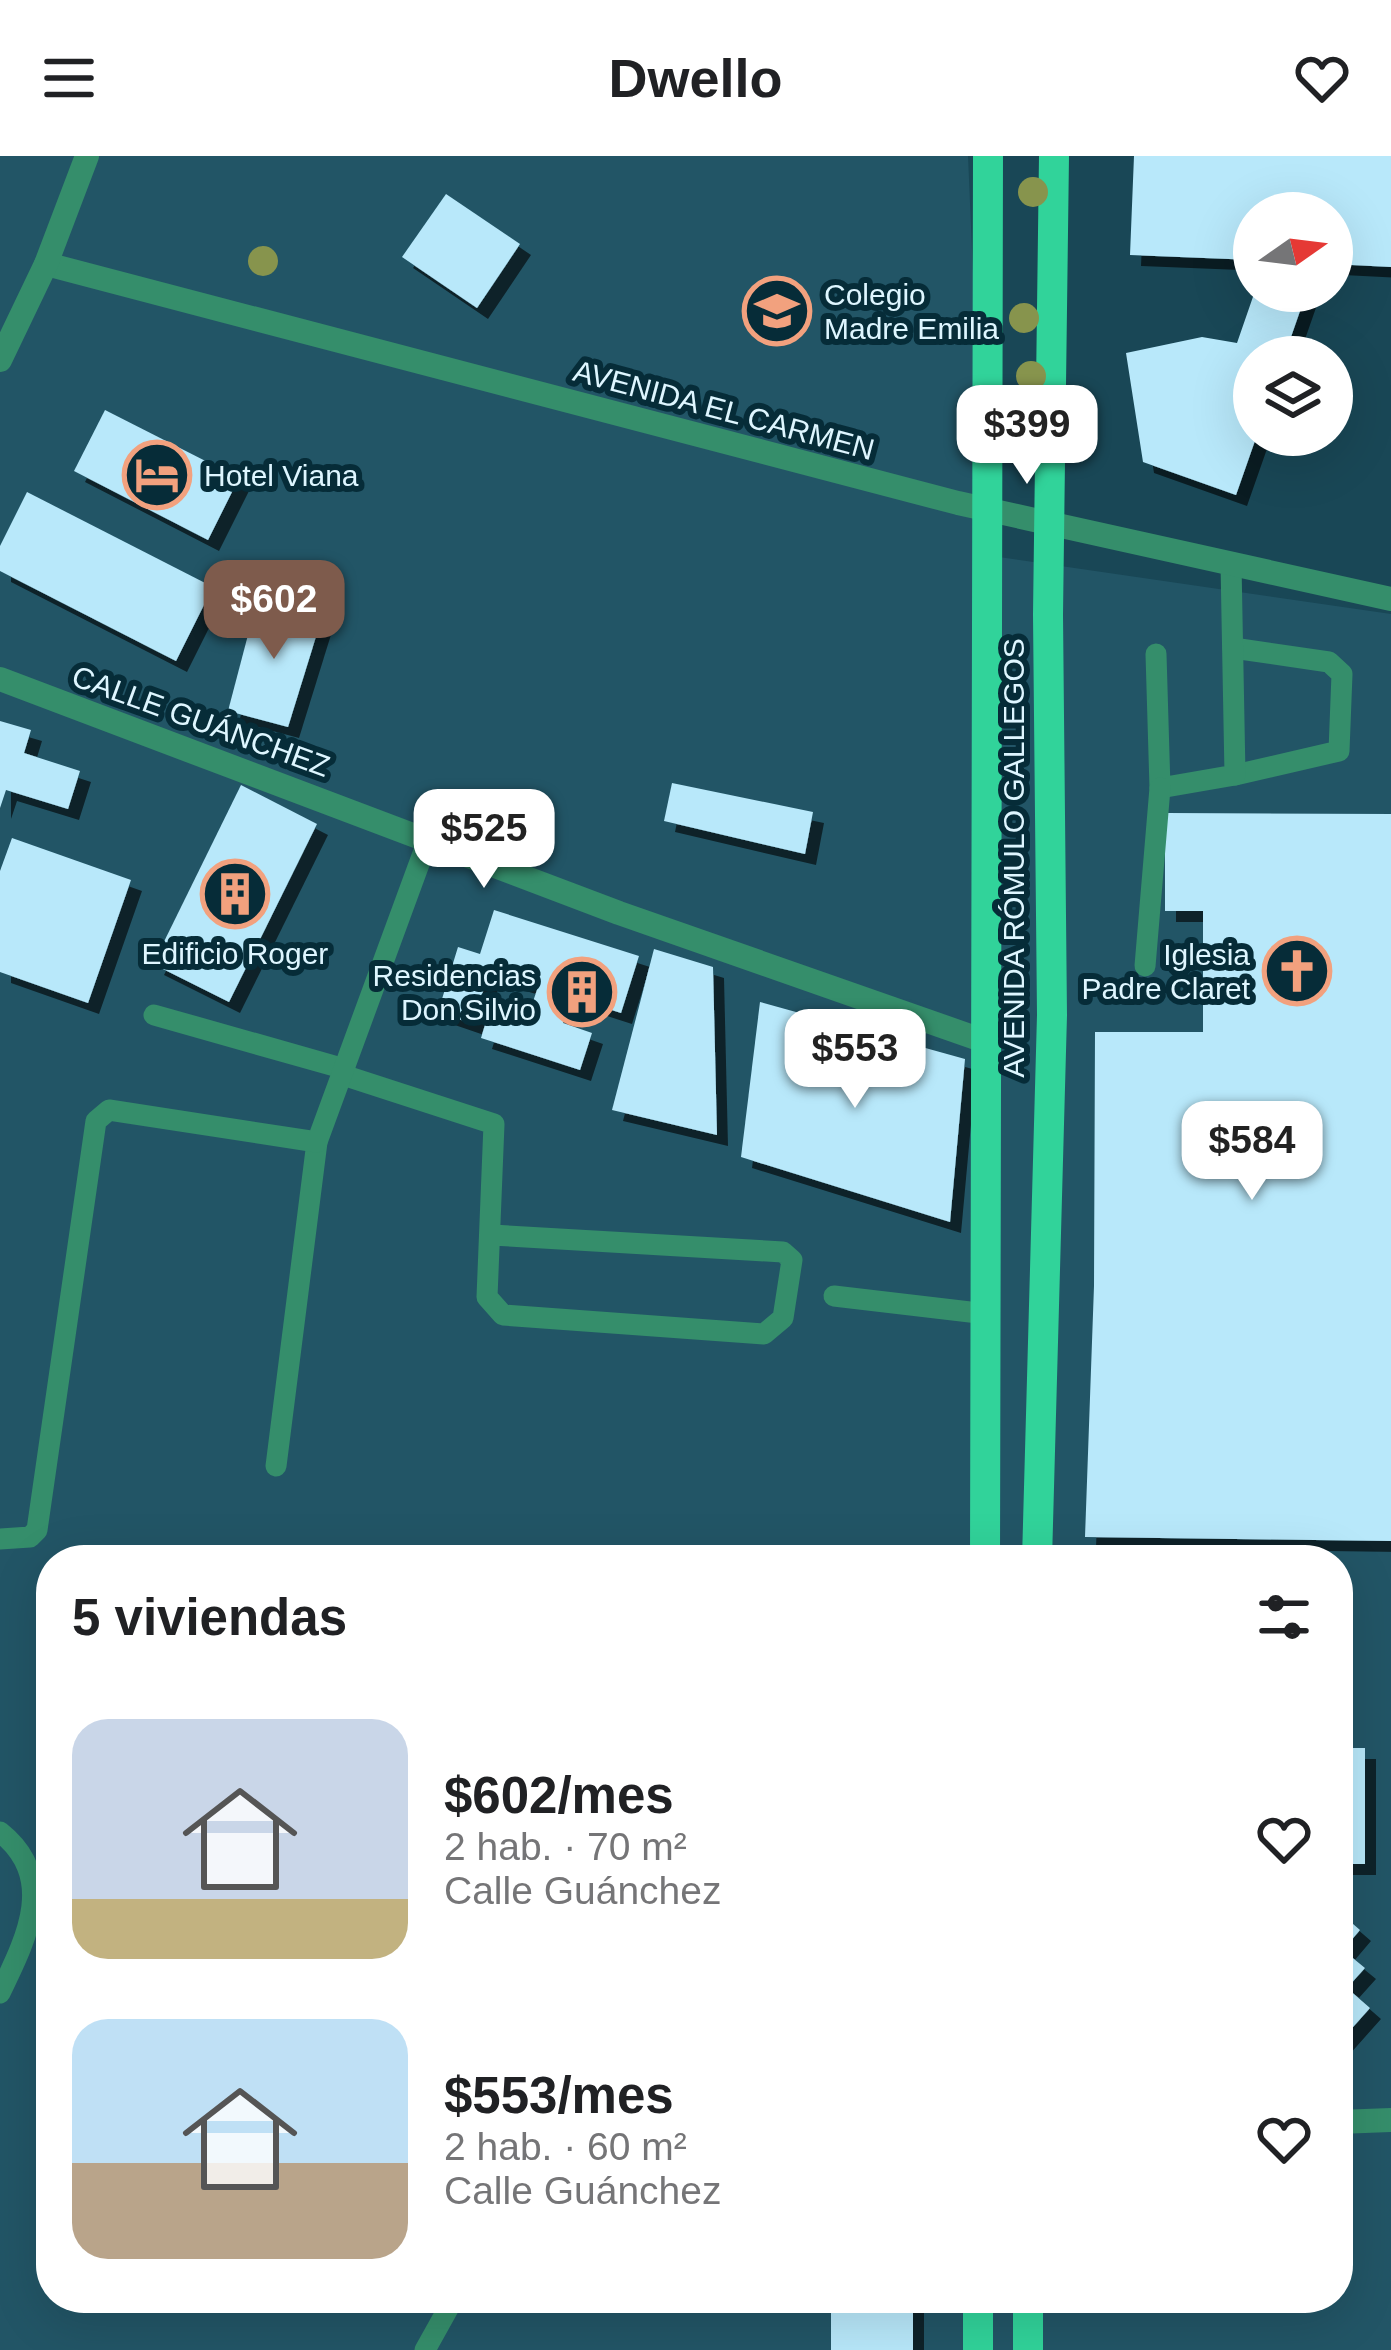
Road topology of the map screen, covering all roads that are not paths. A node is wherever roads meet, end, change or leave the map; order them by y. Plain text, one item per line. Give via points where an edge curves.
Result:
1 (87, 156) edge
2 (988, 156) edge
3 (1054, 156) edge
4 (46, 264) junction
5 (0, 360) edge
6 (991, 510) junction
7 (1051, 523) junction
8 (1232, 563) junction
9 (1391, 599) edge
10 (1233, 648) junction
11 (1156, 654) dead end
12 (0, 679) edge
13 (1235, 775) junction
14 (1160, 788) junction
15 (429, 837) junction
16 (1145, 967) dead end
17 (154, 1015) dead end
18 (990, 1043) junction
19 (344, 1072) junction
20 (317, 1142) junction
21 (492, 1235) junction
22 (834, 1296) dead end
23 (987, 1314) junction
24 (276, 1466) dead end
25 (0, 1539) edge
26 (985, 1545) edge
27 (1037, 1545) edge
28 (0, 1832) edge
29 (0, 1993) edge
30 (1391, 2120) edge
31 (1353, 2121) edge
32 (446, 2313) edge
33 (978, 2313) edge
34 (1028, 2313) edge
35 (425, 2350) edge
36 (979, 2350) edge
37 (1028, 2350) edge

1 - 4 street
2 - 6 main road, AVENIDA RÓMULO GALLEGOS
3 - 7 main road, AVENIDA RÓMULO GALLEGOS
4 - 5 street
4 - 6 street, AVENIDA EL CARMEN
6 - 7 street, AVENIDA EL CARMEN
6 - 18 main road, AVENIDA RÓMULO GALLEGOS
7 - 8 street, AVENIDA EL CARMEN
7 - 27 main road, AVENIDA RÓMULO GALLEGOS via 1052,1015
8 - 9 street, AVENIDA EL CARMEN
8 - 10 lane
10 - 13 lane
10 - 13 lane via 1329,662 1342,674 1339,752
11 - 14 lane
12 - 15 street, CALLE GUÁNCHEZ
13 - 14 lane
14 - 16 lane
15 - 18 street, CALLE GUÁNCHEZ
15 - 19 lane
17 - 19 lane
18 - 23 main road, AVENIDA RÓMULO GALLEGOS
19 - 20 lane
19 - 21 lane via 494,1124
20 - 24 lane
20 - 25 lane via 110,1110 95,1121 37,1530
21 - 21 lane via 487,1297 503,1315 764,1334 783,1318 792,1260 783,1252
22 - 23 lane
23 - 26 main road, AVENIDA RÓMULO GALLEGOS
28 - 29 lane via 26,1859 34,1896 31,1929
30 - 31 street
32 - 35 lane
33 - 36 main road
34 - 37 main road

